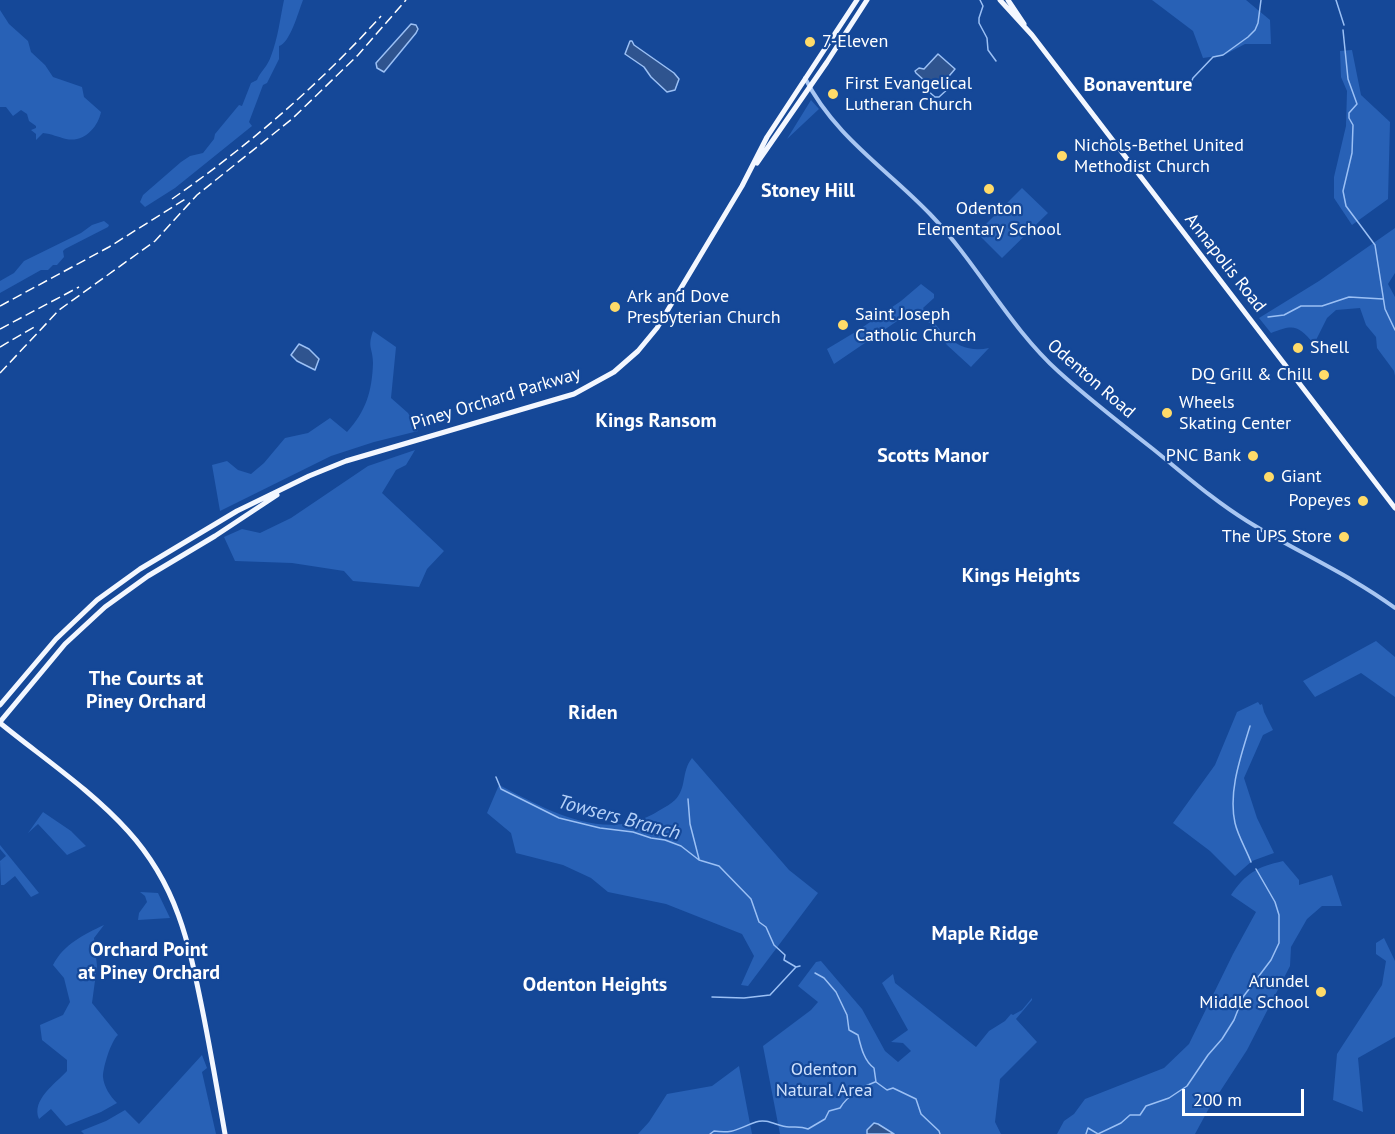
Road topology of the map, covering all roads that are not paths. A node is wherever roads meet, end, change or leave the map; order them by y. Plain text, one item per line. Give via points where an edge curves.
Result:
1 (857, 0) edge
2 (867, 0) edge
3 (1000, 0) edge
4 (1008, 0) edge
5 (1032, 35) junction
6 (805, 78) junction
7 (810, 87) junction
8 (749, 173) junction
9 (293, 484) junction
10 (1395, 508) edge
11 (1395, 608) edge
12 (0, 705) edge
13 (0, 722) edge
14 (225, 1134) edge

1 - 6 main road, Piney Orchard Parkway
2 - 7 main road, Piney Orchard Parkway
3 - 5 main road, Annapolis Road
4 - 5 main road, Annapolis Road
5 - 10 main road, Annapolis Road
6 - 7 street, Odenton Road
6 - 8 main road, Piney Orchard Parkway
7 - 8 main road, Piney Orchard Parkway
7 - 11 street, Odenton Road via 845,135 958,245 1026,336 1058,371 1215,499
8 - 9 main road, Piney Orchard Parkway via 657,328 638,351 601,380 574,394 346,461
9 - 12 main road, Piney Orchard Parkway via 212,525 109,591 56,639
9 - 13 main road, Piney Orchard Parkway via 105,607 65,644
13 - 14 main road via 107,809 145,851 164,880 191,953

